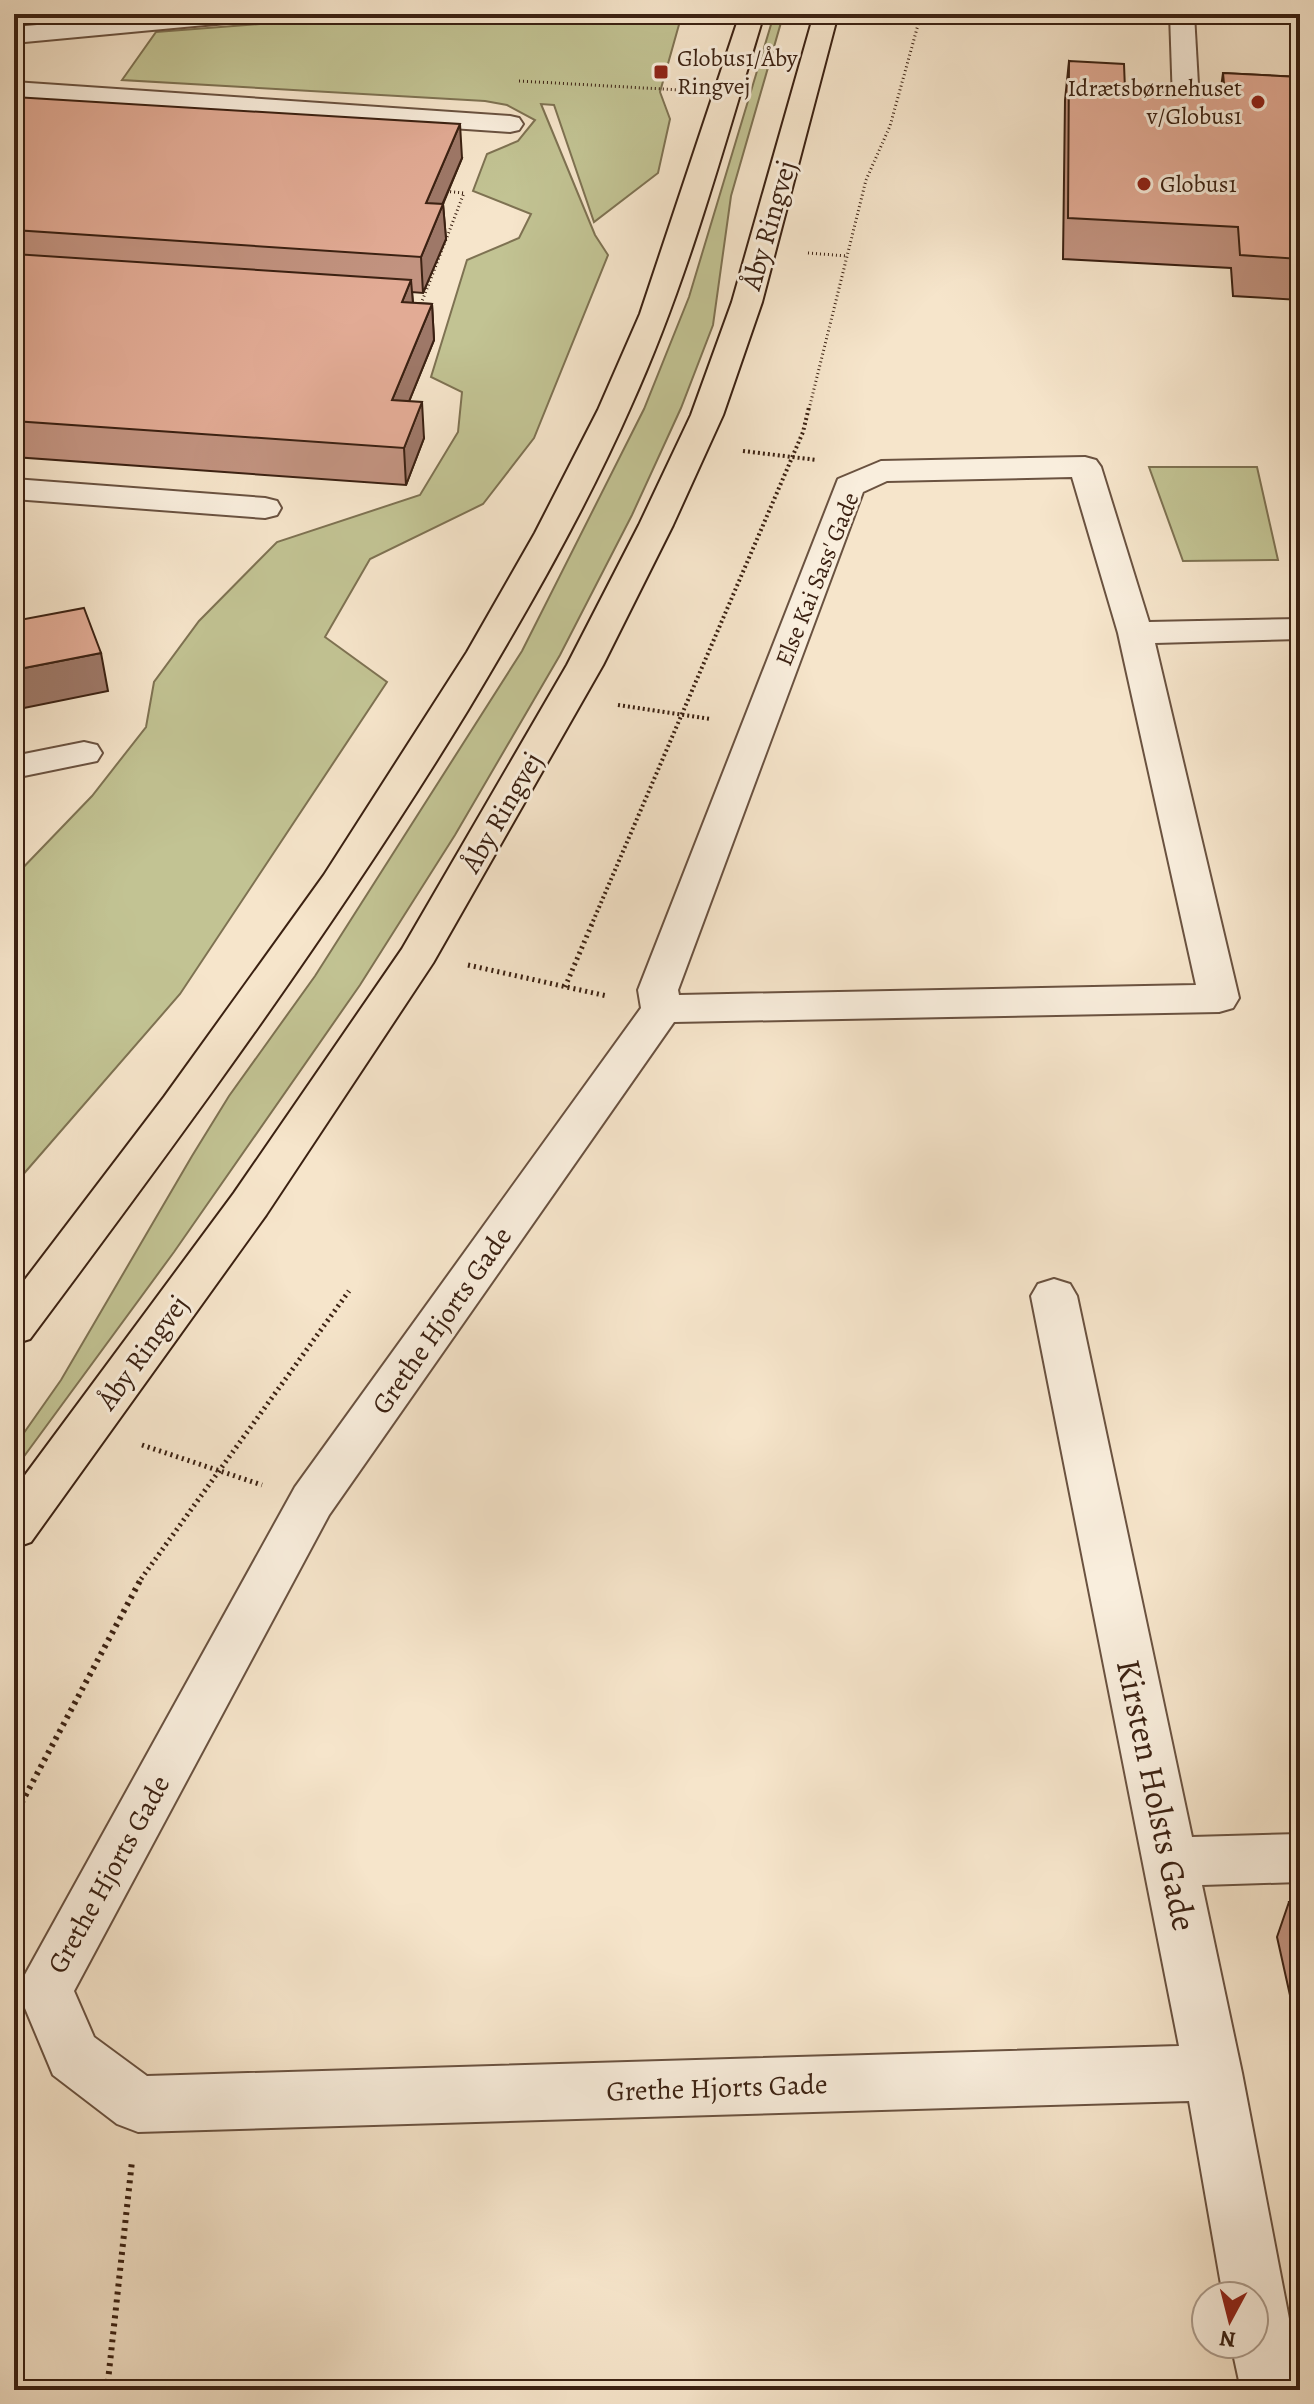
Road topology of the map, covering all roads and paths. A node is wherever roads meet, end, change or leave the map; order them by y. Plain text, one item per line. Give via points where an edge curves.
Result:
1 (248, 14) edge
2 (752, 14) edge
3 (826, 14) edge
4 (921, 14) edge
5 (1182, 14) edge
6 (136, 24) junction
7 (14, 35) edge
8 (14, 90) edge
9 (86, 95) junction
10 (1186, 102) edge
11 (510, 124) dead end
12 (433, 191) edge
13 (421, 304) edge
14 (693, 445) junction
15 (791, 456) junction
16 (881, 471) junction
17 (14, 489) edge
18 (265, 508) dead end
19 (1300, 629) edge
20 (1135, 633) junction
21 (567, 696) junction
22 (682, 717) junction
23 (759, 723) junction
24 (84, 753) dead end
25 (14, 767) edge
26 (419, 954) junction
27 (565, 987) junction
28 (662, 1009) junction
29 (349, 1291) dead end
30 (1054, 1296) dead end
31 (14, 1327) edge
32 (88, 1426) junction
33 (218, 1471) junction
34 (312, 1501) junction
35 (14, 1528) edge
36 (14, 1817) edge
37 (1300, 1858) edge
38 (1171, 1862) junction
39 (1213, 2073) junction
40 (138, 2104) junction
41 (1251, 2280) edge
42 (1265, 2360) edge
43 (1300, 2381) edge
44 (107, 2390) edge

1 - 6 street
2 - 31 main road via 660,296 615,407 487,648 279,970
3 - 14 main road, Åby Ringvej via 747,302
4 - 15 path via 890,126 866,180 803,432
5 - 10 street
6 - 7 street
6 - 9 street
8 - 9 street
9 - 11 street
12 - 13 path via 464,193
14 - 15 path
14 - 21 main road, Åby Ringvej
15 - 16 path
15 - 22 path
16 - 20 street, Else Kai Sass' Gade via 1085,467
16 - 23 street, Else Kai Sass' Gade via 849,486
17 - 18 street
19 - 20 street
20 - 28 street, Else Kai Sass' Gade via 1219,998
21 - 22 path
21 - 26 main road, Åby Ringvej
22 - 23 path
22 - 27 path
23 - 28 street, Else Kai Sass' Gade via 658,990
24 - 25 street
26 - 27 path
26 - 32 main road, Åby Ringvej via 250,1204
27 - 28 path
28 - 34 street, Grethe Hjorts Gade
29 - 33 path
30 - 38 street, Kirsten Holsts Gade
32 - 33 path
32 - 35 main road, Åby Ringvej
33 - 34 path
33 - 36 path via 143,1575
34 - 40 street, Grethe Hjorts Gade via 45,1989 73,2056
37 - 38 street
38 - 39 street, Kirsten Holsts Gade
39 - 40 street, Grethe Hjorts Gade
39 - 41 street, Kirsten Holsts Gade
40 - 44 path
42 - 43 street, Kirsten Holsts Gade via 1269,2382

